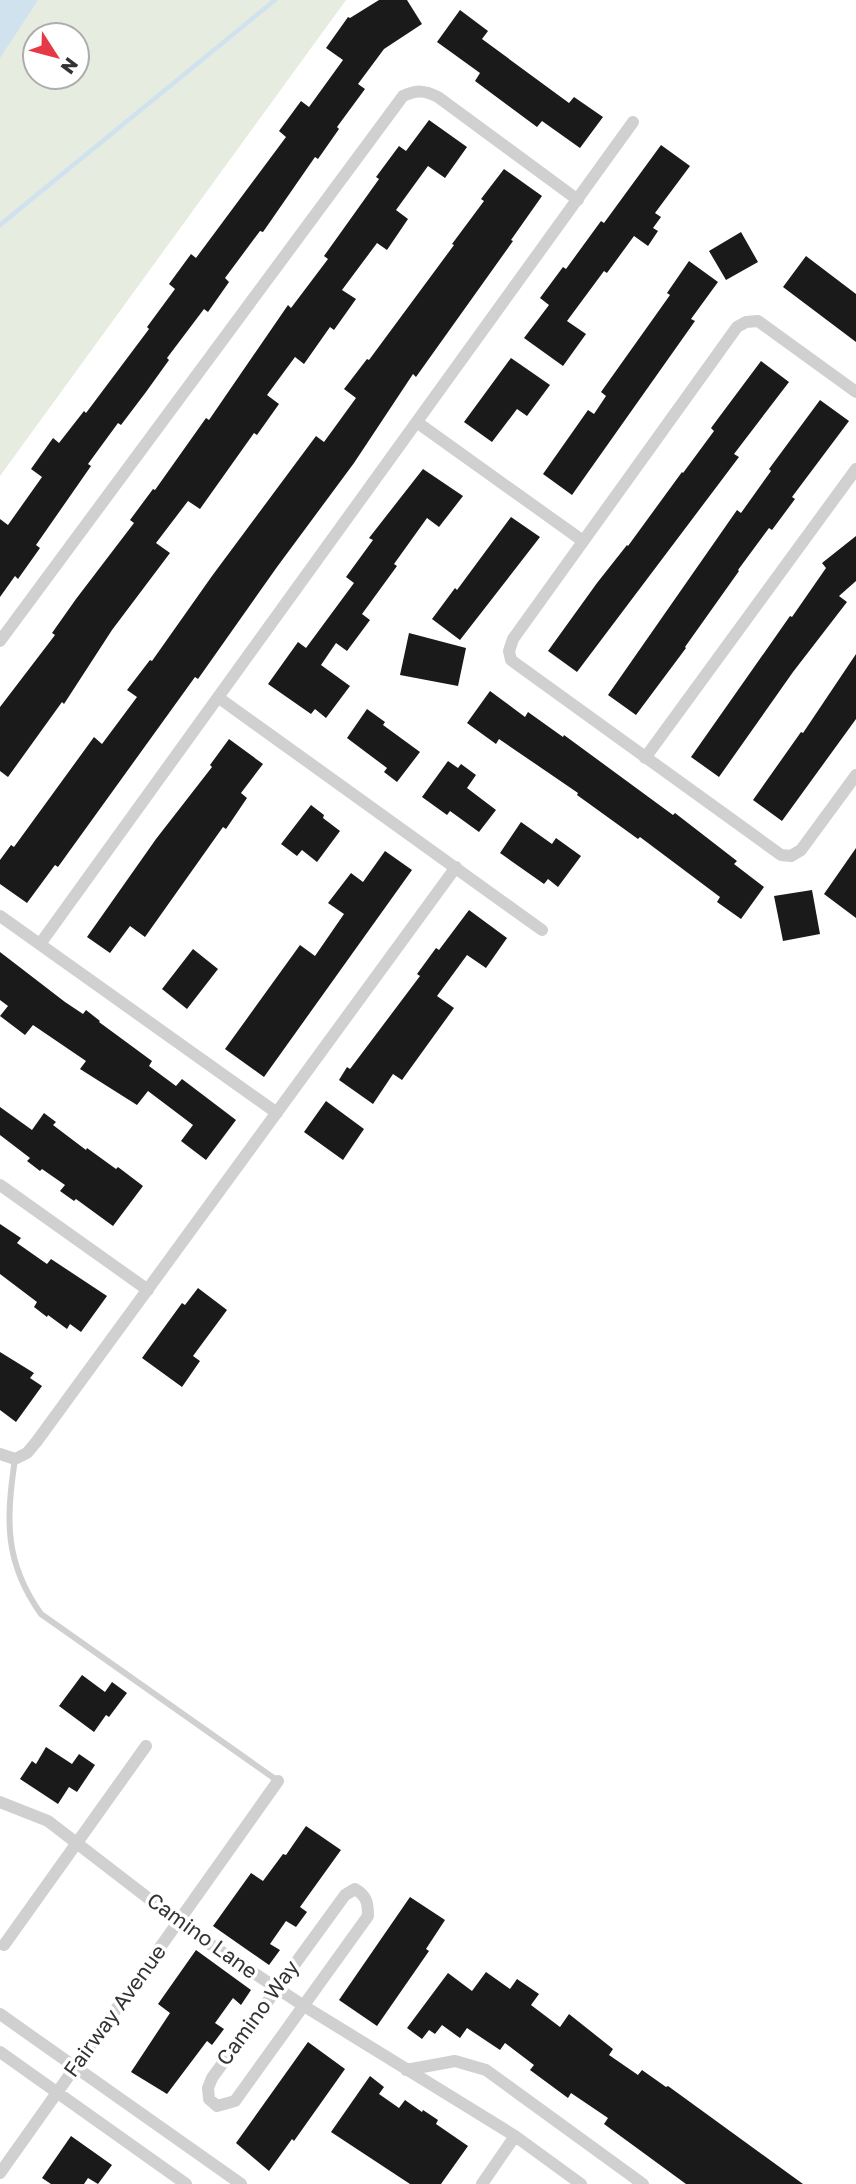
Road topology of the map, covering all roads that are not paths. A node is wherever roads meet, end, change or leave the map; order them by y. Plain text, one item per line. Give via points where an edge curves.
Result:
1 (633, 122) dead end
2 (578, 200) junction
3 (856, 392) edge
4 (418, 423) junction
5 (856, 469) edge
6 (583, 541) junction
7 (0, 641) edge
8 (219, 698) junction
9 (645, 758) junction
10 (856, 775) edge
11 (456, 867) junction
12 (0, 916) edge
13 (542, 930) dead end
14 (40, 944) junction
15 (277, 1113) junction
16 (0, 1185) edge
17 (148, 1290) junction
18 (0, 1454) edge
19 (15, 1459) junction
20 (146, 1746) dead end
21 (278, 1781) joint
22 (0, 1802) edge
23 (78, 1843) junction
24 (178, 1923) junction
25 (4, 1945) dead end
26 (276, 1989) junction
27 (304, 2006) junction
28 (0, 2014) edge
29 (0, 2052) edge
30 (75, 2067) junction
31 (406, 2070) junction
32 (57, 2092) junction
33 (515, 2136) junction
34 (0, 2173) edge
35 (186, 2184) edge
36 (240, 2184) edge
37 (482, 2184) edge
38 (581, 2184) edge
39 (643, 2184) edge

1 - 2 street
2 - 4 street
2 - 7 street via 438,97 415,90 402,96
3 - 6 street via 758,321 746,322 737,327
4 - 6 street
4 - 8 street
5 - 9 street
6 - 9 street via 513,639 511,660
8 - 11 street
8 - 14 street
9 - 10 street via 770,849 791,856 801,850
11 - 13 street
11 - 15 street
12 - 14 street
14 - 15 street
15 - 17 street
16 - 17 street
17 - 19 street via 37,1441
18 - 19 street
19 - 21 lane via 8,1506 13,1558 26,1593 41,1614
20 - 23 street
21 - 24 street, Fairway Avenue
22 - 23 street, Camino Lane via 48,1821
23 - 24 street, Camino Lane
23 - 25 street
24 - 26 street, Camino Lane
24 - 30 street, Fairway Avenue
26 - 27 street, Camino Lane
26 - 27 street, Camino Way via 345,1895 355,1889 368,1903 368,1916
26 - 27 street, Camino Way via 212,2078 209,2099 217,2106 235,2101
27 - 31 street, Camino Lane
28 - 30 street
29 - 32 street
30 - 32 street, Fairway Avenue
30 - 36 street
31 - 33 street, Camino Lane
31 - 39 street via 455,2061 486,2070
32 - 34 street, Fairway Avenue
32 - 35 street
33 - 37 street
33 - 38 street, Camino Lane

